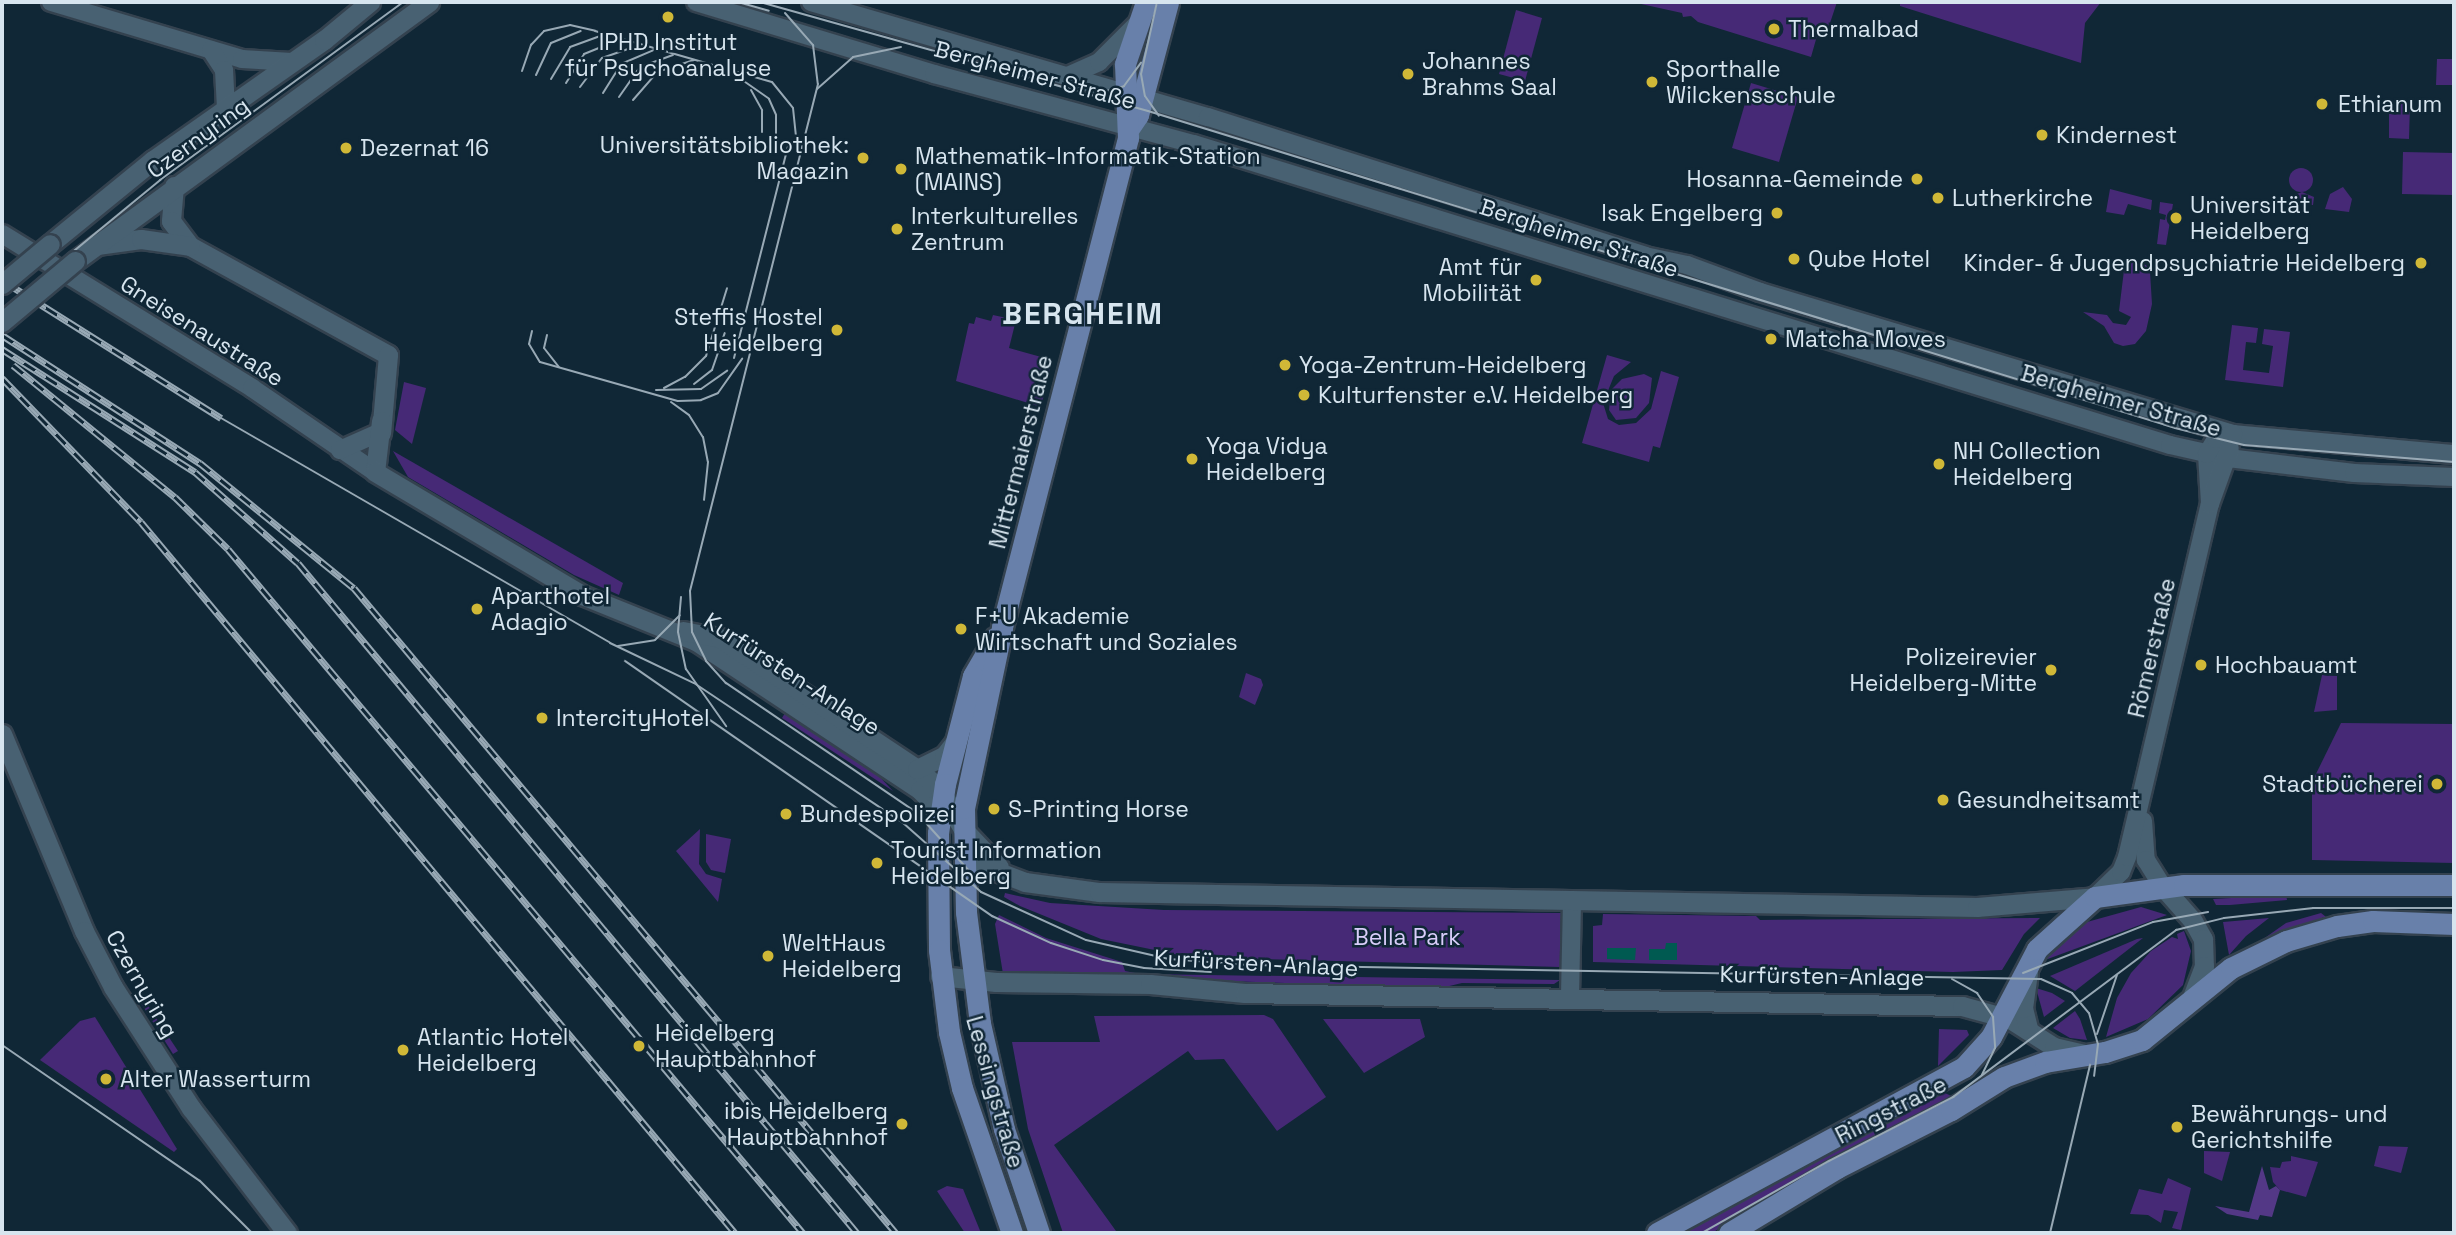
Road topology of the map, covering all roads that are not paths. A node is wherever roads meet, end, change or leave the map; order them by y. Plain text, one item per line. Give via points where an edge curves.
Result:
1 (51, 2) edge
2 (370, 2) edge
3 (429, 2) edge
4 (696, 2) edge
5 (811, 2) edge
6 (1146, 2) edge
7 (1168, 2) edge
8 (1138, 23) junction
9 (211, 50) junction
10 (292, 62) junction
11 (1069, 75) junction
12 (1133, 95) junction
13 (226, 106) junction
14 (1130, 127) junction
15 (174, 186) junction
16 (2, 234) edge
17 (96, 245) junction
18 (190, 246) junction
19 (2, 284) edge
20 (2, 322) edge
21 (380, 427) junction
22 (2232, 434) junction
23 (340, 450) junction
24 (2207, 454) junction
25 (2454, 454) edge
26 (2228, 458) junction
27 (375, 472) junction
28 (2454, 477) edge
29 (402, 489) junction
30 (2210, 504) junction
31 (1002, 627) junction
32 (675, 631) junction
33 (2, 734) edge
34 (954, 743) junction
35 (917, 769) junction
36 (943, 793) junction
37 (2143, 803) junction
38 (939, 819) junction
39 (963, 829) junction
40 (937, 863) junction
41 (1008, 875) junction
42 (965, 878) junction
43 (2454, 885) edge
44 (2163, 887) junction
45 (2095, 897) junction
46 (1572, 903) junction
47 (2454, 924) edge
48 (2029, 964) junction
49 (940, 976) junction
50 (972, 980) junction
51 (1570, 996) junction
52 (2192, 1000) junction
53 (1999, 1023) junction
54 (2028, 1028) junction
55 (2085, 1055) junction
56 (968, 1107) junction
57 (1002, 1122) junction
58 (1027, 1198) junction
59 (1010, 1229) edge
60 (287, 1233) edge
61 (1039, 1233) edge
62 (1048, 1233) edge
63 (1657, 1233) edge
64 (1729, 1233) edge

1 - 9 street
2 - 10 main road, Czernyring
3 - 15 main road, Czernyring
4 - 14 street, Bergheimer Straße
5 - 11 street, Bergheimer Straße
6 - 8 main road, Mittermaierstraße
7 - 12 main road, Mittermaierstraße
8 - 11 street, Bergheimer Straße via 1099,62
8 - 12 main road, Mittermaierstraße via 1125,61
9 - 10 street via 267,64
9 - 13 street via 224,70
10 - 13 main road, Czernyring
11 - 12 street, Bergheimer Straße
12 - 14 main road, Mittermaierstraße
12 - 22 street, Bergheimer Straße
13 - 19 main road, Czernyring, bridge
14 - 24 street, Bergheimer Straße
14 - 31 main road, Mittermaierstraße
15 - 17 main road, Czernyring
15 - 18 main road via 171,221
16 - 23 street, Gneisenaustraße via 252,388
17 - 18 main road via 141,239
17 - 20 main road, Czernyring, bridge
18 - 21 main road via 388,355
21 - 23 street
21 - 27 main road
21 - 29 main road via 385,460
22 - 24 street via 2216,439
22 - 25 street, Bergheimer Straße
22 - 26 street, Römerstraße
23 - 27 street, Gneisenaustraße
24 - 26 street, Bergheimer Straße
24 - 30 street, Römerstraße
26 - 28 street, Bergheimer Straße via 2354,473
26 - 30 street, Römerstraße
27 - 29 main road, Kurfürsten-Anlage
29 - 32 main road, Kurfürsten-Anlage via 582,595
30 - 37 street, Römerstraße
31 - 34 main road, Mittermaierstraße via 973,676
31 - 39 main road, Mittermaierstraße
32 - 35 main road, Kurfürsten-Anlage via 720,638
32 - 38 main road, Kurfürsten-Anlage via 920,790
33 - 60 main road, Czernyring via 83,931 113,987 191,1108
34 - 35 main road via 944,756
34 - 36 main road, Mittermaierstraße
35 - 36 main road, Kurfürsten-Anlage
36 - 38 main road, Lessingstraße
36 - 39 main road, Kurfürsten-Anlage
37 - 44 street, Römerstraße via 2144,851
37 - 45 street, Römerstraße via 2121,872
38 - 40 main road, Lessingstraße
39 - 41 main road, Kurfürsten-Anlage
39 - 42 main road, Lessingstraße
40 - 42 main road
40 - 49 main road, Lessingstraße
41 - 42 main road
41 - 46 main road via 1038,885 1099,891
42 - 50 main road, Lessingstraße
43 - 44 main road
44 - 45 main road
44 - 52 main road via 2203,939 2204,966
45 - 46 main road via 1978,907
45 - 48 main road via 2046,937
46 - 51 street
47 - 52 main road via 2374,921 2312,932 2231,968
48 - 53 main road, Ringstraße
48 - 54 main road via 2023,1008
49 - 50 main road, Kurfürsten-Anlage
49 - 56 main road, Lessingstraße
50 - 51 main road, Kurfürsten-Anlage via 1150,984 1245,993
50 - 57 main road, Lessingstraße
51 - 53 main road, Kurfürsten-Anlage via 1962,1006
52 - 55 main road via 2142,1040
53 - 54 main road, Kurfürsten-Anlage
53 - 63 main road, Ringstraße via 1959,1070
54 - 55 main road via 2054,1047
55 - 64 main road, Ringstraße via 2045,1062 2004,1077
56 - 57 main road
56 - 59 main road, Lessingstraße
57 - 58 main road, Lessingstraße
58 - 61 main road, Lessingstraße
58 - 62 main road

